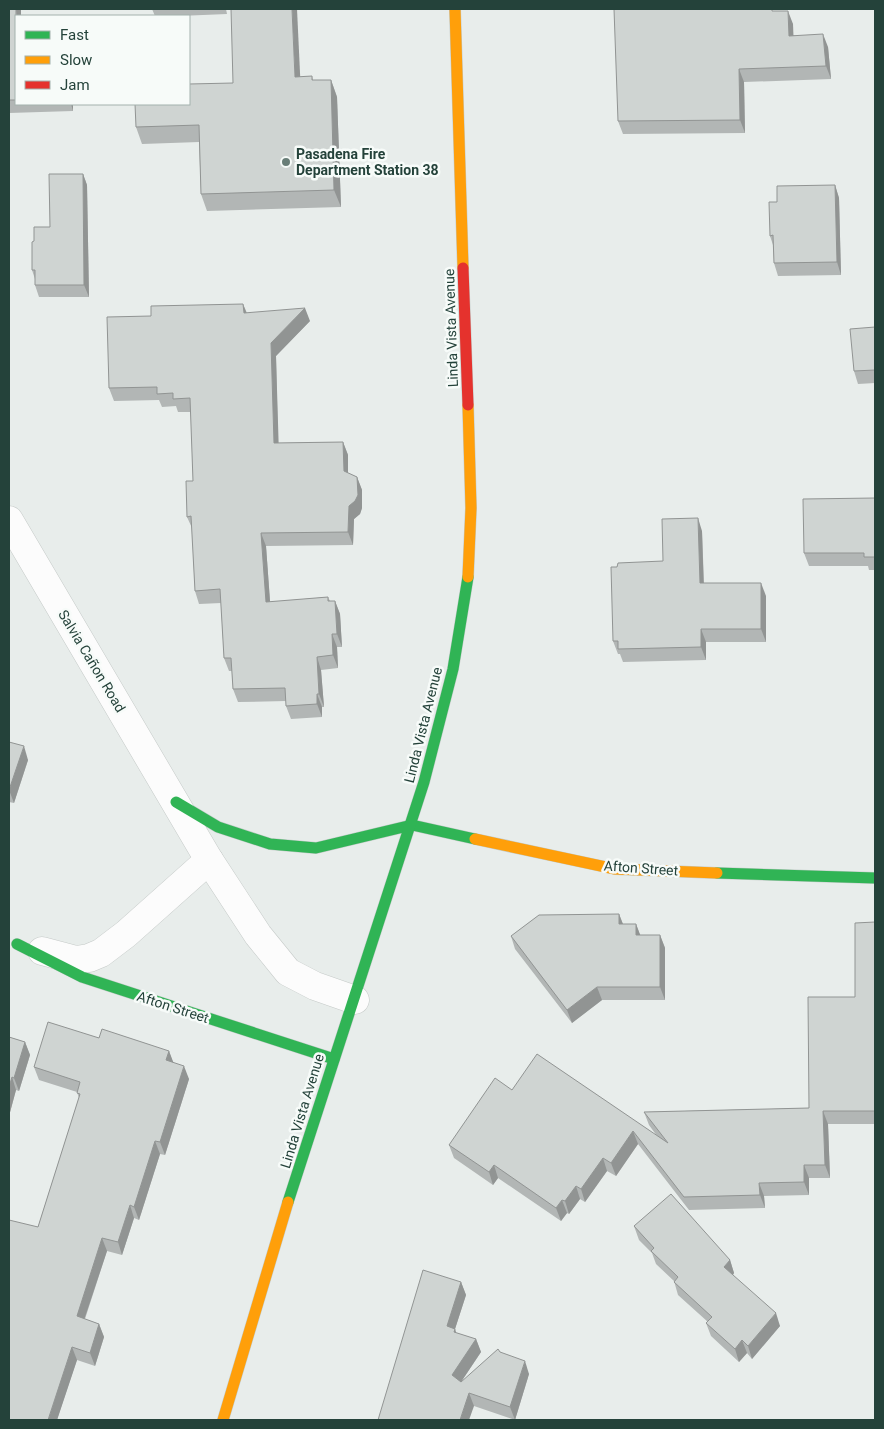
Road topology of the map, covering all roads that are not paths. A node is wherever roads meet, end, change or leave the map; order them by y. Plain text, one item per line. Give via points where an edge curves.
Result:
1 (456, 9) edge
2 (9, 520) edge
3 (176, 802) junction
4 (412, 825) junction
5 (209, 860) junction
6 (875, 878) edge
7 (13, 943) edge
8 (354, 1000) junction
9 (334, 1059) junction
10 (223, 1420) edge

1 - 4 main road, Linda Vista Avenue via 465,338 473,494 464,608 444,716
2 - 3 street, Salvia Cañon Road
3 - 4 main road, Salvia Cañon Road via 218,827 270,844 316,848
3 - 5 street, Salvia Cañon Road
4 - 6 main road, Afton Street via 615,869
4 - 8 main road, Linda Vista Avenue
5 - 7 street, Afton Street via 101,953 76,960
5 - 8 street, Salvia Cañon Road via 258,936 288,972
7 - 9 main road, Afton Street via 82,977
8 - 9 main road, Linda Vista Avenue
9 - 10 main road, Linda Vista Avenue

